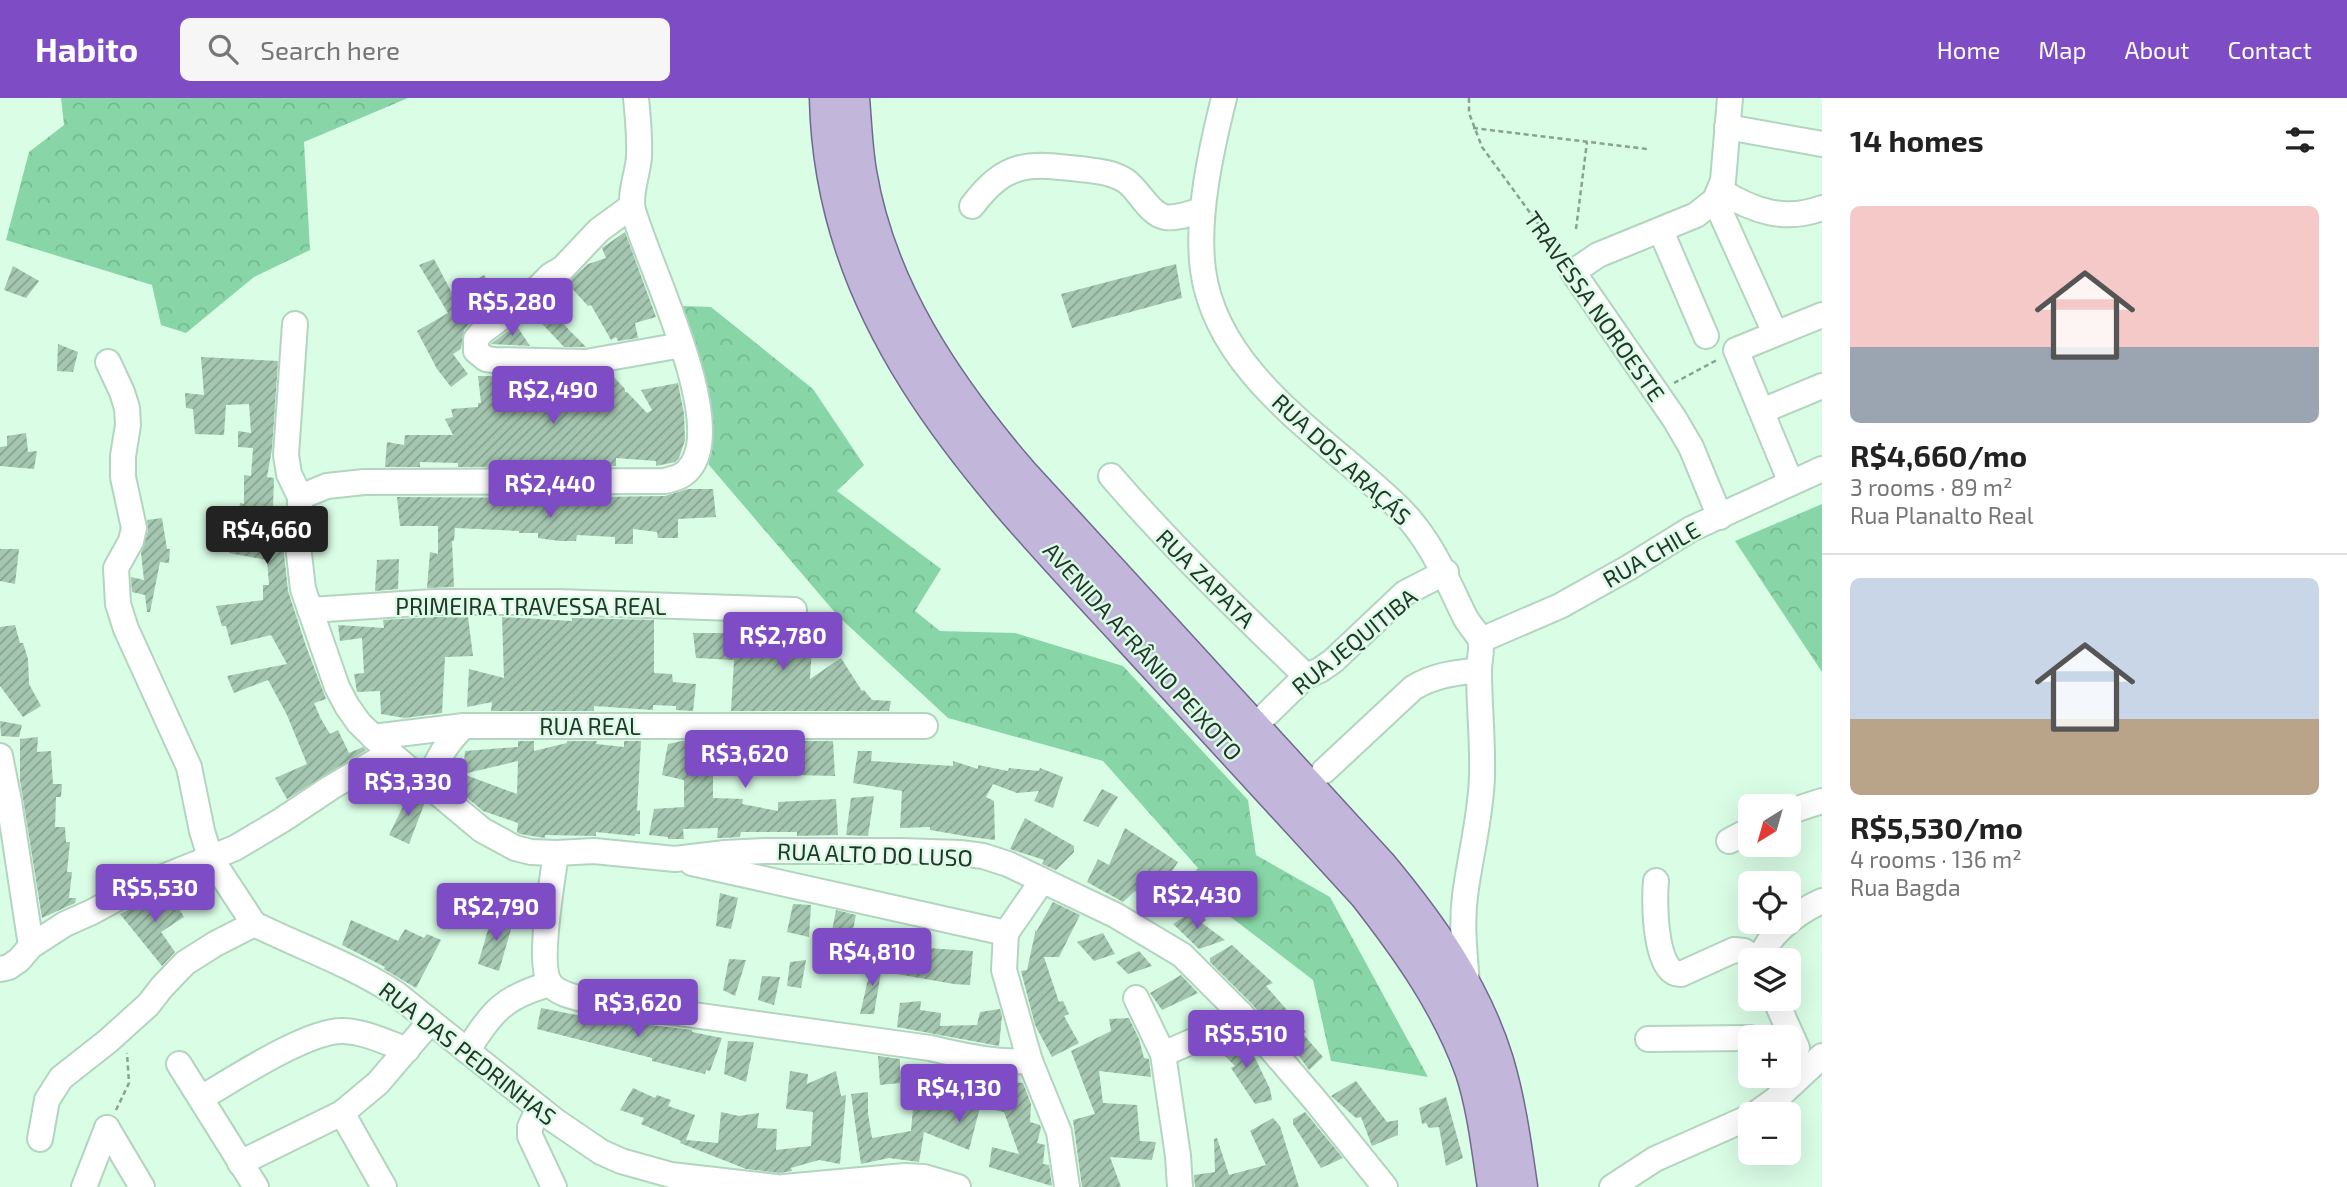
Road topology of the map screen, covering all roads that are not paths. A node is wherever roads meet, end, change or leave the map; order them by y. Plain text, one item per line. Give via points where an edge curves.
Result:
1 (636, 98) edge
2 (826, 98) edge
3 (853, 98) edge
4 (1224, 98) edge
5 (1730, 98) edge
6 (1727, 127) junction
7 (1822, 144) edge
8 (1718, 195) junction
9 (632, 206) junction
10 (972, 206) dead end
11 (1822, 208) edge
12 (1202, 210) junction
13 (1661, 231) junction
14 (1822, 314) edge
15 (295, 324) dead end
16 (1774, 333) junction
17 (1706, 336) dead end
18 (682, 345) junction
19 (108, 362) dead end
20 (1822, 386) edge
21 (1762, 411) junction
22 (1822, 469) edge
23 (1111, 476) dead end
24 (1790, 483) junction
25 (300, 497) junction
26 (1720, 517) junction
27 (1446, 572) junction
28 (310, 610) junction
29 (794, 610) dead end
30 (1481, 640) junction
31 (1479, 670) junction
32 (1306, 676) junction
33 (1267, 714) dead end
34 (464, 726) junction
35 (925, 726) dead end
36 (382, 745) junction
37 (0, 756) edge
38 (1324, 771) dead end
39 (427, 786) junction
40 (1822, 801) edge
41 (1801, 808) edge
42 (564, 852) junction
43 (210, 857) junction
44 (675, 859) junction
45 (1042, 881) junction
46 (1656, 881) dead end
47 (1822, 901) edge
48 (254, 924) junction
49 (1006, 933) junction
50 (30, 946) junction
51 (1765, 948) edge
52 (1738, 950) edge
53 (0, 969) edge
54 (550, 984) junction
55 (1468, 990) junction
56 (1136, 998) dead end
57 (1782, 1011) edge
58 (1241, 1014) junction
59 (430, 1022) junction
60 (1648, 1038) dead end
61 (1738, 1038) edge
62 (407, 1050) junction
63 (467, 1051) junction
64 (1805, 1053) edge
65 (1163, 1054) junction
66 (1030, 1061) junction
67 (179, 1064) dead end
68 (201, 1098) junction
69 (1772, 1102) edge
70 (539, 1108) junction
71 (342, 1113) junction
72 (1738, 1122) edge
73 (40, 1139) dead end
74 (240, 1163) junction
75 (882, 1182) edge
76 (961, 1186) edge
77 (84, 1187) edge
78 (142, 1187) edge
79 (256, 1187) edge
80 (384, 1187) edge
81 (554, 1187) edge
82 (776, 1187) edge
83 (784, 1187) edge
84 (1067, 1187) edge
85 (1180, 1187) edge
86 (1385, 1187) edge
87 (1494, 1187) edge
88 (1521, 1187) edge
89 (1612, 1187) edge

1 - 9 street via 639,158
2 - 87 main road, AVENIDA AFRÂNIO PEIXOTO via 830,161 844,228 883,324 906,366 999,493 1365,894 1402,941 1445,1011 1468,1063 1480,1101
3 - 55 main road, AVENIDA AFRÂNIO PEIXOTO via 860,173 873,225 888,271 934,358 1021,473 1380,864
4 - 12 street, RUA DOS ARAÇÁS
5 - 6 street
6 - 7 street
6 - 8 street
8 - 11 street via 1784,215
8 - 13 street via 1696,215
8 - 16 street
9 - 18 street
9 - 18 street via 482,332 476,339 476,351 486,359 570,363
10 - 12 street via 999,177 1040,165 1107,173 1124,180 1166,217
12 - 27 street, RUA DOS ARAÇÁS via 1203,272 1222,332 1277,398 1400,510
13 - 17 street
13 - 26 street, TRAVESSA NOROESTE via 1598,255 1573,272 1691,447
14 - 16 street
15 - 25 street via 286,455
16 - 21 street via 1736,350
18 - 25 street via 700,424 693,464 682,477 666,481 364,482 327,486
19 - 43 street via 127,408 123,477 134,528 116,568 118,604 189,766
20 - 21 street
21 - 24 street
22 - 24 street, RUA CHILE
23 - 32 street, RUA ZAPATA via 1154,527
24 - 26 street, RUA CHILE
25 - 28 street, RUA ALTO DO LUSO via 300,571
26 - 30 street, RUA CHILE via 1691,529 1560,606
27 - 30 street, RUA DOS ARAÇÁS via 1466,619
27 - 32 street, RUA JEQUITIBA via 1405,593 1333,661
28 - 29 street, PRIMEIRA TRAVESSA REAL via 434,602 558,602
28 - 36 street, RUA ALTO DO LUSO via 337,687 353,714
30 - 31 street
31 - 38 street via 1443,674 1413,688
31 - 55 street via 1482,777 1462,940
32 - 33 street, RUA JEQUITIBA
34 - 35 street, RUA REAL
34 - 36 street, RUA REAL
34 - 39 street via 443,748
36 - 39 street, RUA ALTO DO LUSO
36 - 43 street via 282,820
37 - 50 street
39 - 42 street, RUA ALTO DO LUSO via 498,841 531,852
40 - 41 street
42 - 44 street, RUA ALTO DO LUSO
42 - 54 street via 544,964
43 - 48 street
43 - 50 street via 136,888
44 - 45 street, RUA ALTO DO LUSO via 764,851 960,853 1008,864
44 - 49 street
45 - 49 street
45 - 58 street, RUA ALTO DO LUSO via 1157,938 1182,955
46 - 52 street via 1656,927 1669,970 1681,974
47 - 51 street via 1777,931
48 - 59 street, RUA DAS PEDRINHAS via 369,976
48 - 73 street via 185,963 148,1005 61,1078 47,1100
49 - 66 street via 1004,970
50 - 53 street via 19,960
54 - 63 street via 510,999 485,1022
54 - 66 street via 586,1000 930,1048 981,1060
55 - 88 main road, AVENIDA AFRÂNIO PEIXOTO via 1497,1060
56 - 65 street
57 - 64 street
58 - 65 street
58 - 86 street, RUA ALTO DO LUSO
59 - 62 street
59 - 63 street, RUA DAS PEDRINHAS
60 - 61 street
62 - 68 street via 358,1033 325,1033
62 - 71 street via 378,1083
63 - 70 street, RUA DAS PEDRINHAS
64 - 69 street
65 - 85 street
66 - 84 street via 1059,1132
67 - 68 street
68 - 74 street
70 - 81 street via 530,1136
70 - 82 street, RUA DAS PEDRINHAS via 580,1139 621,1161 697,1179
71 - 74 street
71 - 80 street
72 - 89 street via 1655,1159
74 - 79 street
75 - 76 street via 924,1177
75 - 83 street
77 - 78 street via 107,1128

